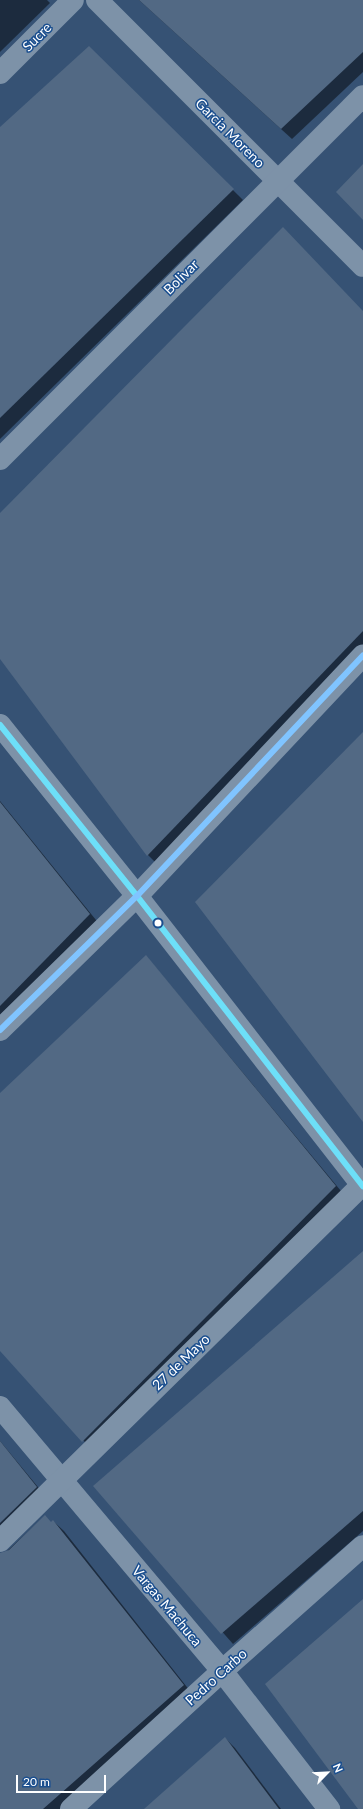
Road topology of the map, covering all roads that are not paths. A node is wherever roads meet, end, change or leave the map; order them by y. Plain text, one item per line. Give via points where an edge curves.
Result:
1 (73, 0) edge
2 (97, 0) edge
3 (0, 73) edge
4 (363, 96) edge
5 (278, 181) junction
6 (363, 266) edge
7 (0, 459) edge
8 (363, 655) edge
9 (0, 725) edge
10 (137, 896) junction
11 (0, 1030) edge
12 (363, 1185) edge
13 (0, 1407) edge
14 (61, 1480) junction
15 (0, 1541) edge
16 (363, 1546) edge
17 (222, 1671) junction
18 (71, 1809) edge
19 (329, 1809) edge

1 - 3 street, Sucre
2 - 5 street, Garcia Moreno
4 - 5 street, Bolivar
5 - 6 street, Garcia Moreno
5 - 7 street, Bolivar
8 - 10 street
9 - 10 street
10 - 11 street
10 - 12 street
12 - 14 street, 27 de Mayo
13 - 14 street, Vargas Machuca
14 - 15 street, 27 de Mayo
14 - 17 street, Vargas Machuca
16 - 17 street, Pedro Carbo
17 - 18 street, Pedro Carbo
17 - 19 street, Vargas Machuca

